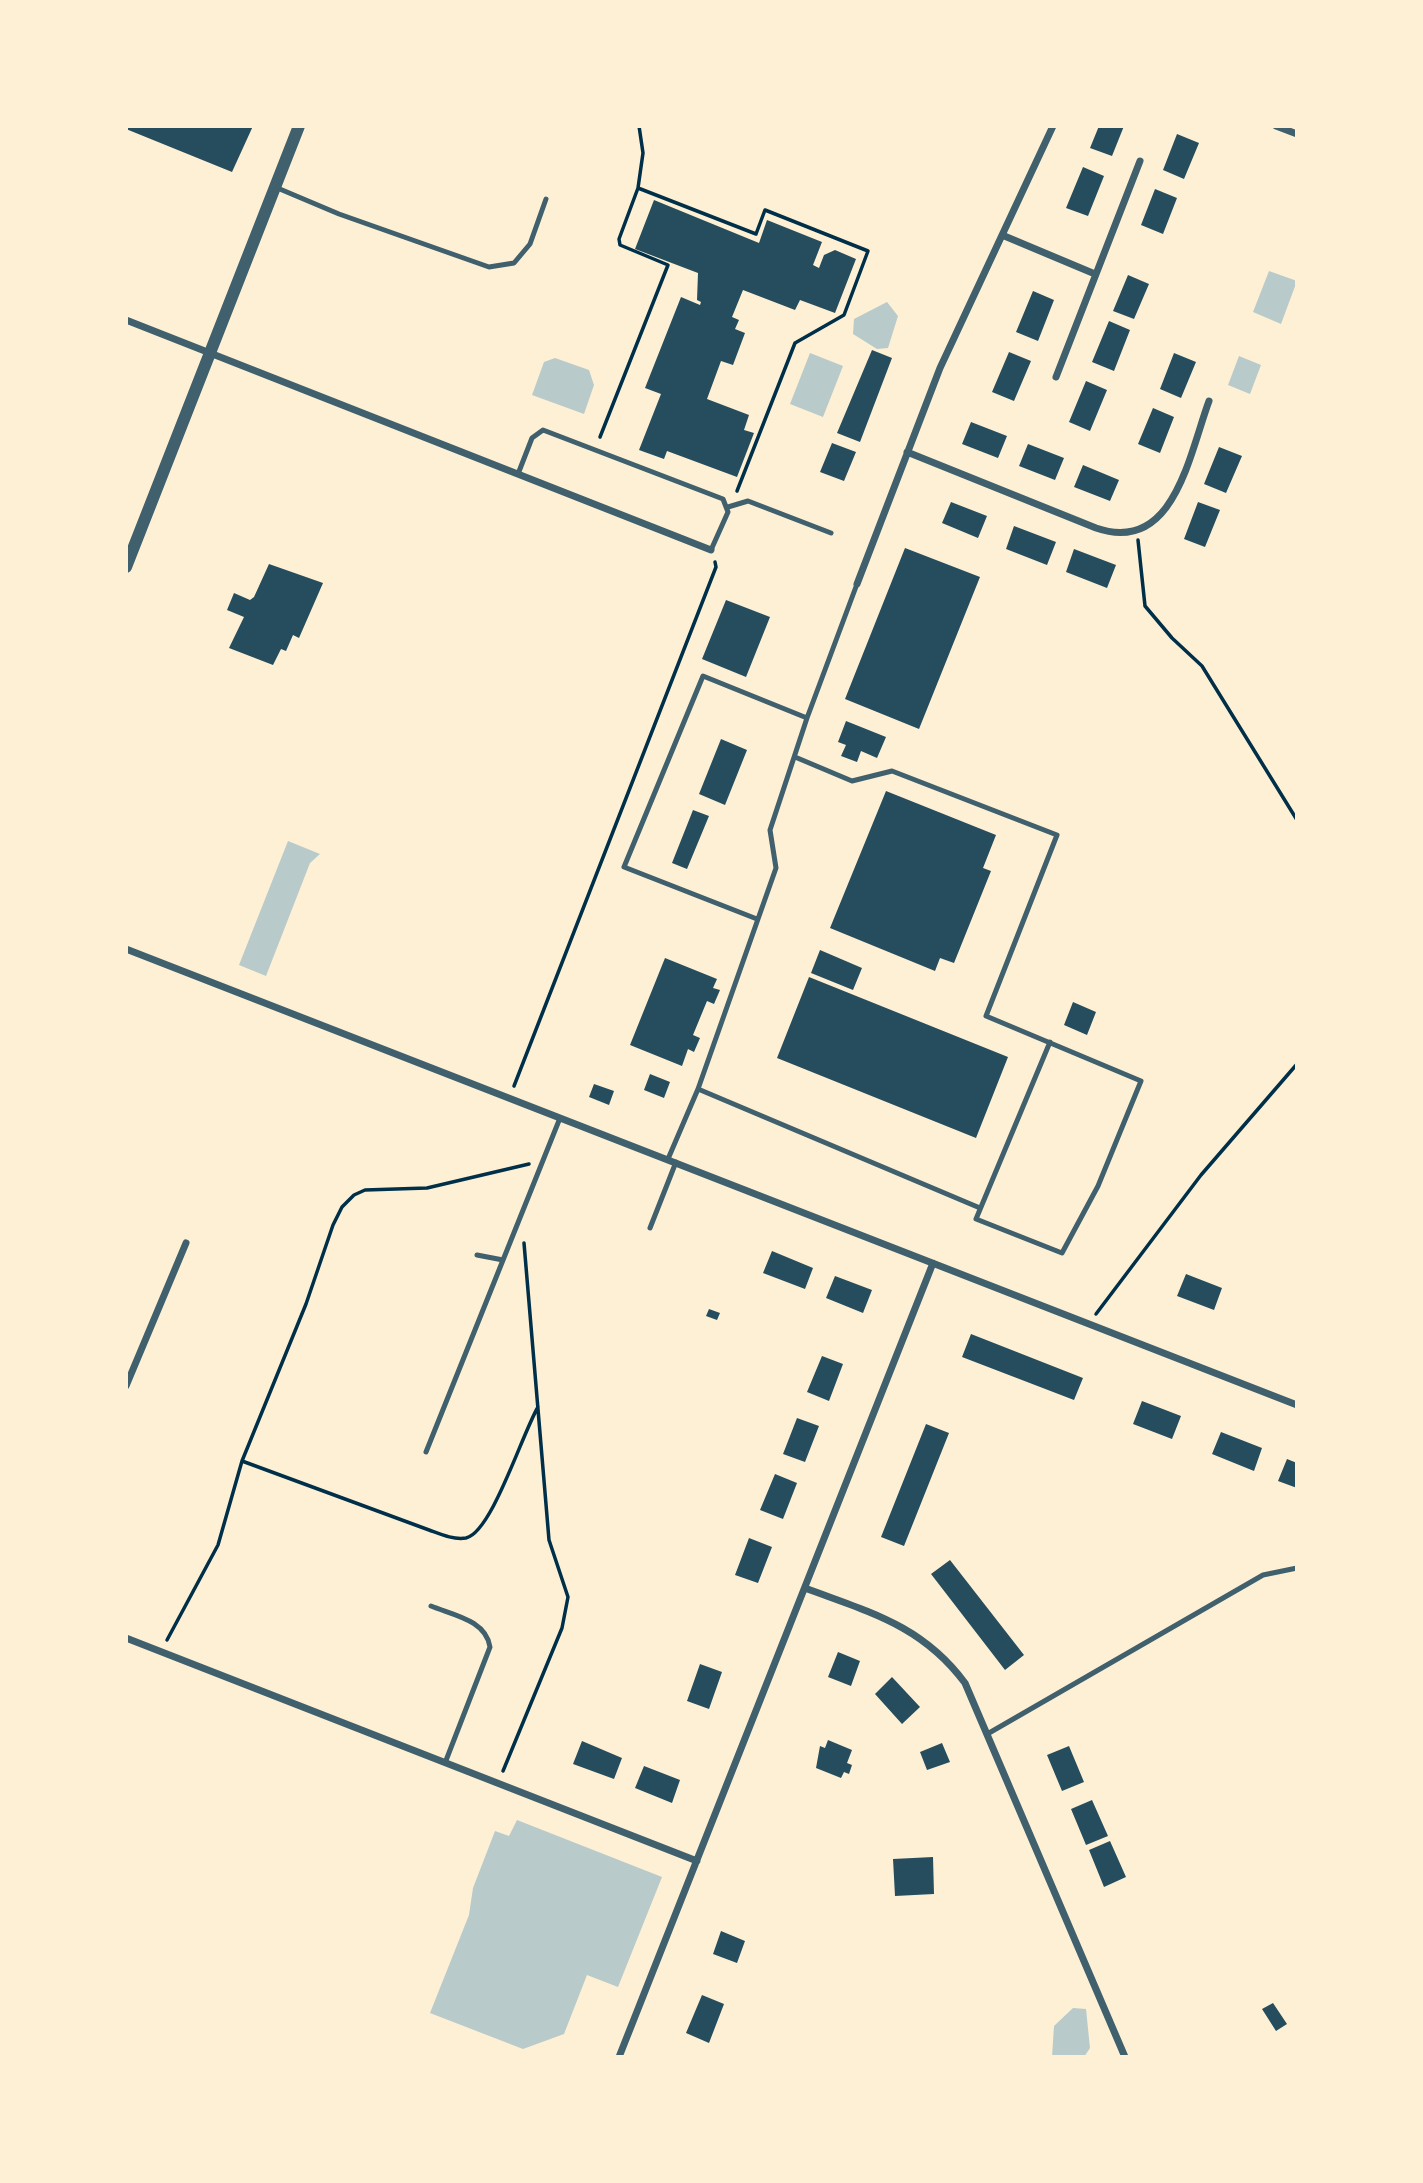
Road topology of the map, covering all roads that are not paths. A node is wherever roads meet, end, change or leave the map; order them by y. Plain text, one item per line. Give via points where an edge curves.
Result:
1 (299, 126) edge
2 (1053, 126) edge
3 (1276, 126) edge
4 (1297, 134) edge
5 (1140, 161) dead end
6 (275, 187) junction
7 (547, 199) dead end
8 (1002, 235) junction
9 (1096, 274) junction
10 (126, 320) edge
11 (210, 353) junction
12 (1056, 377) dead end
13 (1209, 401) dead end
14 (907, 452) junction
15 (518, 474) junction
16 (728, 507) junction
17 (831, 533) dead end
18 (711, 550) joint
19 (126, 567) edge
20 (857, 584) joint
21 (807, 718) junction
22 (796, 757) junction
23 (757, 919) junction
24 (126, 949) edge
25 (1050, 1042) junction
26 (698, 1089) junction
27 (560, 1118) junction
28 (672, 1161) junction
29 (981, 1208) junction
30 (650, 1228) dead end
31 (186, 1243) dead end
32 (477, 1255) dead end
33 (503, 1260) junction
34 (933, 1263) junction
35 (126, 1386) edge
36 (1297, 1405) edge
37 (426, 1452) dead end
38 (1297, 1568) edge
39 (805, 1588) junction
40 (430, 1606) dead end
41 (126, 1638) edge
42 (989, 1733) junction
43 (445, 1763) junction
44 (697, 1861) junction
45 (619, 2057) edge
46 (1125, 2057) edge

1 - 6 street
2 - 8 street
3 - 4 street
5 - 9 street
6 - 7 lane via 489,267 514,263 530,243
6 - 11 street
8 - 9 street
8 - 14 street via 944,358
9 - 12 street
10 - 11 street
11 - 15 street
11 - 19 street
13 - 14 street via 1170,504 1156,521 1137,531 1116,533 1096,528
14 - 20 street
15 - 16 lane via 532,438 543,430 723,499
15 - 18 street
16 - 17 lane via 747,501
16 - 18 lane
20 - 21 lane
21 - 22 lane
21 - 23 lane via 703,676 624,866
22 - 23 lane via 770,830 776,868
22 - 25 lane via 852,781 892,771 1056,835 986,1016
23 - 26 lane
24 - 27 street
25 - 29 lane
25 - 29 lane via 1141,1081 1098,1186 1062,1253 976,1219
26 - 28 lane
26 - 29 lane
27 - 28 street
27 - 33 lane
28 - 30 lane
28 - 34 street
31 - 35 street
32 - 33 lane
33 - 37 lane
34 - 36 street
34 - 39 street
38 - 42 lane via 1263,1575
39 - 42 street via 894,1621 925,1640 965,1682
39 - 44 street
40 - 43 lane via 478,1626 490,1647
41 - 43 street
42 - 46 street
43 - 44 street
44 - 45 street

